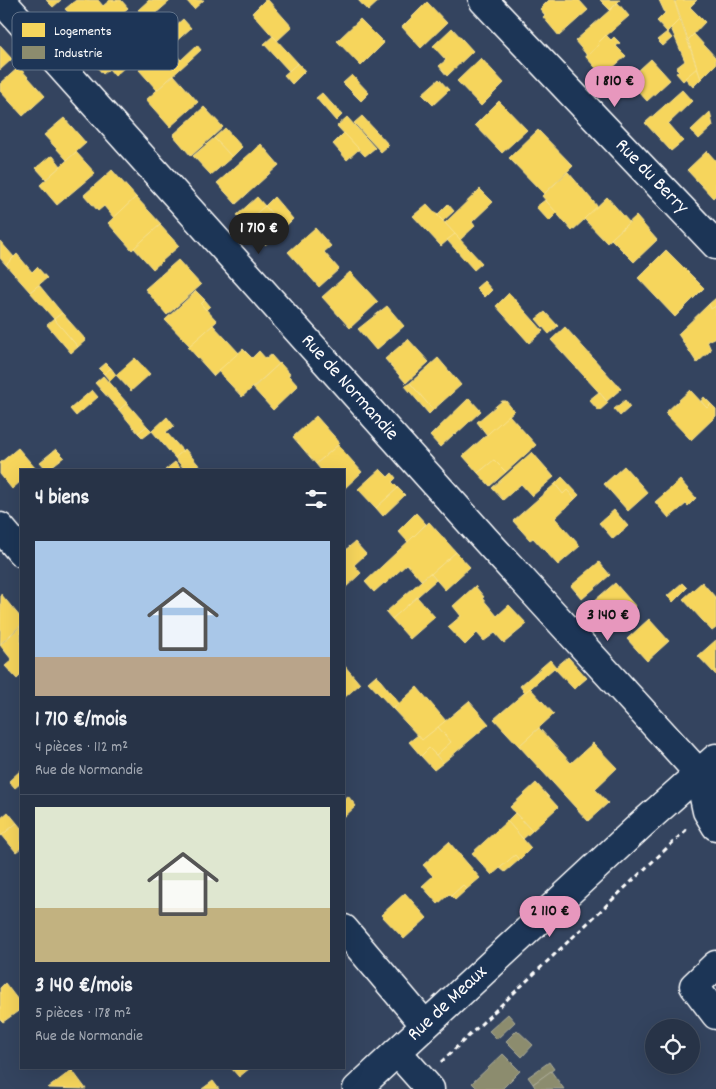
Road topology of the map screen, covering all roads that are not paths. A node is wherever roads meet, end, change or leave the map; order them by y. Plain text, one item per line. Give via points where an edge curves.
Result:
1 (1, 0) edge
2 (483, 0) edge
3 (12, 12) edge
4 (64, 70) edge
5 (716, 245) edge
6 (0, 527) edge
7 (20, 551) edge
8 (711, 792) edge
9 (345, 930) edge
10 (716, 965) edge
11 (716, 1015) edge
12 (425, 1025) junction
13 (397, 1052) junction
14 (426, 1084) edge
15 (357, 1089) edge

1 - 3 street, Rue de Normandie
2 - 5 street, Rue du Berry
4 - 8 street, Rue de Normandie
6 - 7 street
8 - 12 street, Rue de Meaux
9 - 12 street
10 - 11 street via 694,986
12 - 13 street, Rue de Meaux
13 - 14 street
13 - 15 street, Rue de Meaux

